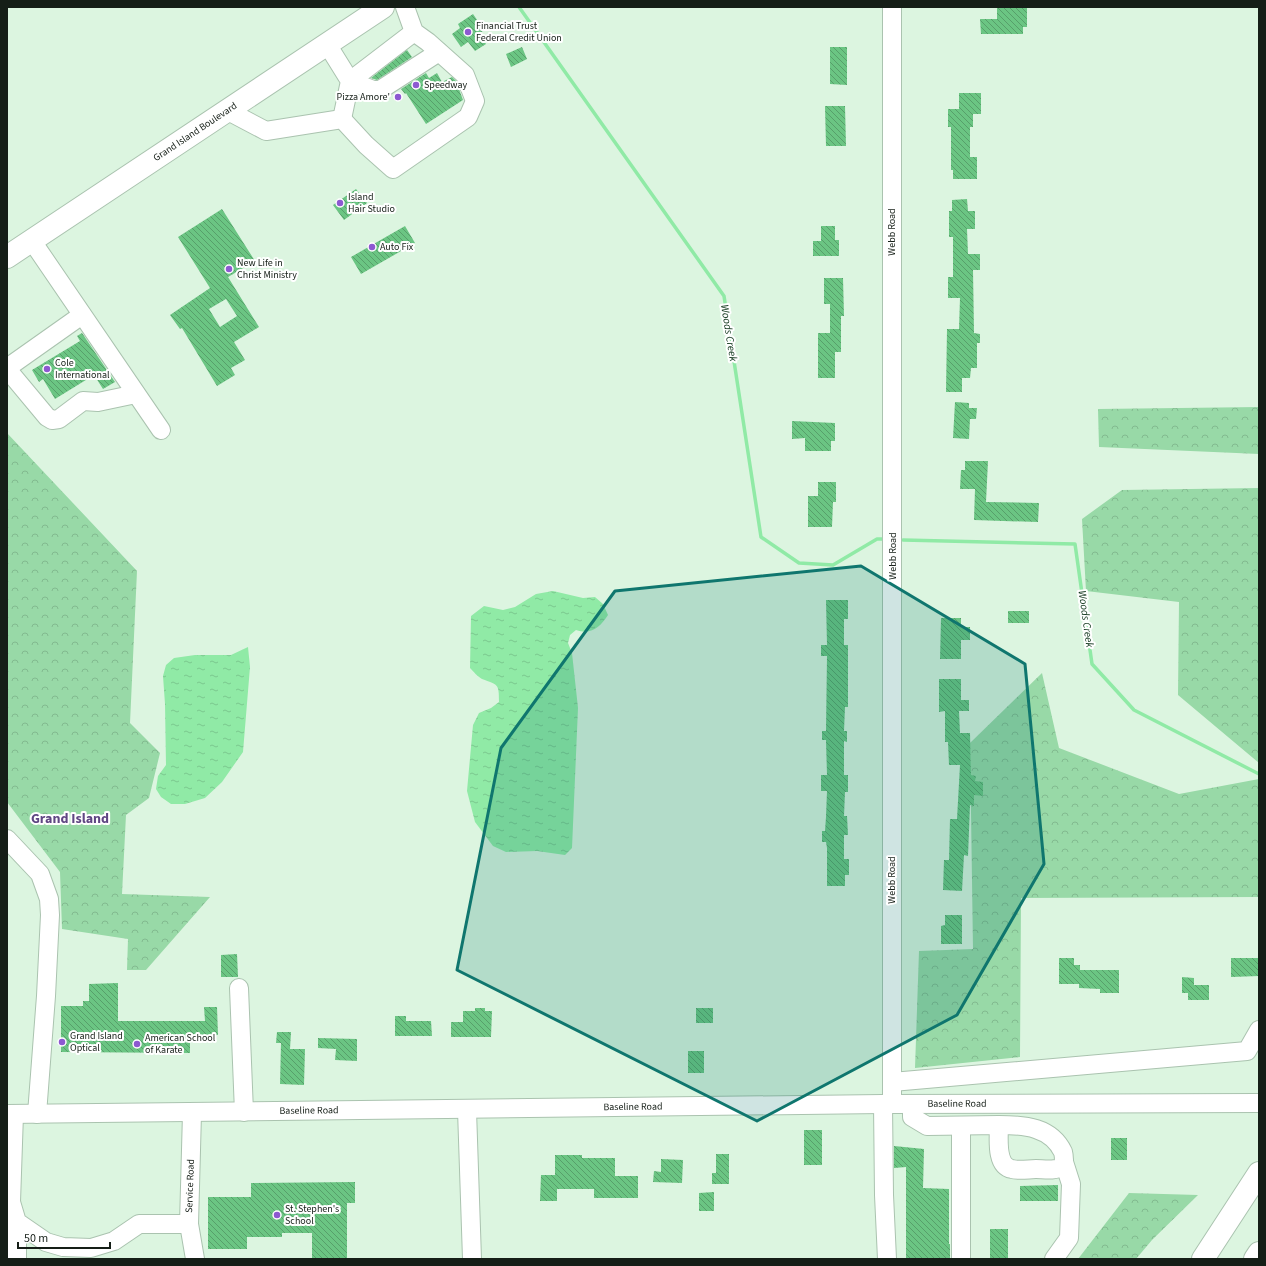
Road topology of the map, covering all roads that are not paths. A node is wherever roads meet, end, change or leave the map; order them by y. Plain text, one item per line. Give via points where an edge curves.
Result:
1 (383, 7) edge
2 (405, 7) edge
3 (892, 7) edge
4 (414, 32) junction
5 (327, 44) junction
6 (439, 52) junction
7 (350, 81) junction
8 (228, 110) junction
9 (342, 120) junction
10 (32, 240) junction
11 (7, 257) edge
12 (82, 315) junction
13 (7, 369) edge
14 (136, 394) junction
15 (161, 430) dead end
16 (7, 839) edge
17 (239, 988) dead end
18 (1259, 1030) edge
19 (892, 1082) junction
20 (1254, 1103) edge
21 (888, 1104) junction
22 (912, 1104) junction
23 (467, 1110) junction
24 (192, 1112) junction
25 (244, 1112) junction
26 (10, 1114) edge
27 (37, 1114) junction
28 (999, 1125) junction
29 (961, 1126) junction
30 (1064, 1162) junction
31 (1259, 1174) edge
32 (17, 1222) junction
33 (189, 1224) junction
34 (1259, 1253) edge
35 (16, 1259) edge
36 (195, 1259) edge
37 (472, 1259) edge
38 (886, 1259) edge
39 (961, 1259) edge
40 (1054, 1259) edge
41 (1204, 1259) edge
42 (1255, 1259) edge

1 - 5 main road, Grand Island Boulevard
2 - 4 street
3 - 19 street, Webb Road
4 - 6 street
4 - 7 street
5 - 7 street
5 - 8 main road, Grand Island Boulevard
6 - 7 street via 380,90 373,90
6 - 9 street via 465,75 475,101 468,117 431,143 393,169
7 - 9 street
8 - 9 street via 266,131
8 - 10 main road, Grand Island Boulevard
10 - 11 main road, Grand Island Boulevard
10 - 12 street
12 - 13 street
12 - 14 street
13 - 14 street via 52,420 60,418 83,401 98,402
14 - 15 street
16 - 27 street via 40,874 49,899 46,996
17 - 25 street
18 - 19 street via 1247,1051
19 - 21 street, Webb Road
20 - 22 street, Baseline Road
21 - 22 street, Baseline Road
21 - 23 street, Baseline Road
21 - 38 street, Webb Road via 884,1195
22 - 29 street via 912,1116 927,1126
23 - 25 street, Baseline Road
23 - 37 street
24 - 25 street, Baseline Road
24 - 27 street, Baseline Road
24 - 33 street, Service Road
26 - 27 street, Baseline Road
26 - 32 street via 11,1202
28 - 29 street
28 - 30 street via 1033,1128 1045,1132 1058,1144 1064,1155
28 - 30 street via 999,1151 1003,1163 1010,1169 1054,1169 1061,1167
29 - 39 street
30 - 40 street via 1071,1184 1070,1238
31 - 41 main road
32 - 33 street via 46,1242 64,1248 91,1248 114,1240 139,1224
32 - 35 street
33 - 36 street, Service Road
34 - 42 main road

